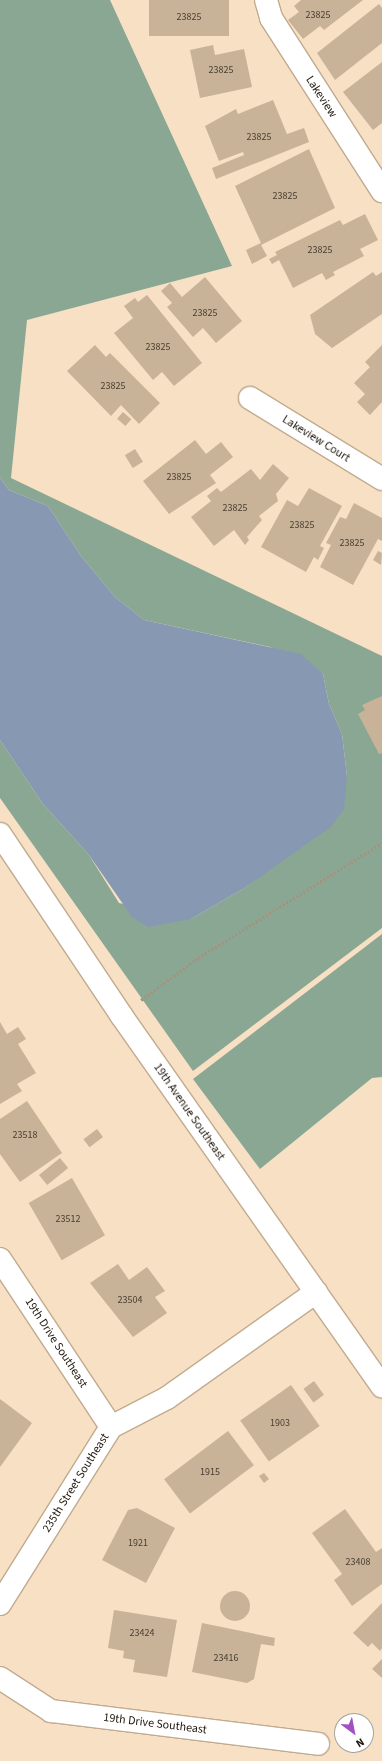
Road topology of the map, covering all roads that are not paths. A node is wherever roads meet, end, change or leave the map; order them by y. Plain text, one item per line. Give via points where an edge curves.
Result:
1 (266, 0) edge
2 (382, 191) edge
3 (250, 398) dead end
4 (382, 480) edge
5 (0, 834) edge
6 (0, 1260) edge
7 (316, 1292) junction
8 (382, 1386) edge
9 (111, 1427) junction
10 (0, 1604) edge
11 (0, 1678) edge
12 (318, 1744) dead end

1 - 2 street, Lakeview via 270,18
3 - 4 street, Lakeview Court
5 - 7 street, 19th Avenue Southeast via 121,1015
6 - 9 street, 19th Drive Southeast
7 - 8 street, 19th Avenue Southeast
7 - 9 street, 235th Street Southeast via 166,1398
9 - 10 street, 235th Street Southeast
11 - 12 street, 19th Drive Southeast via 51,1711

